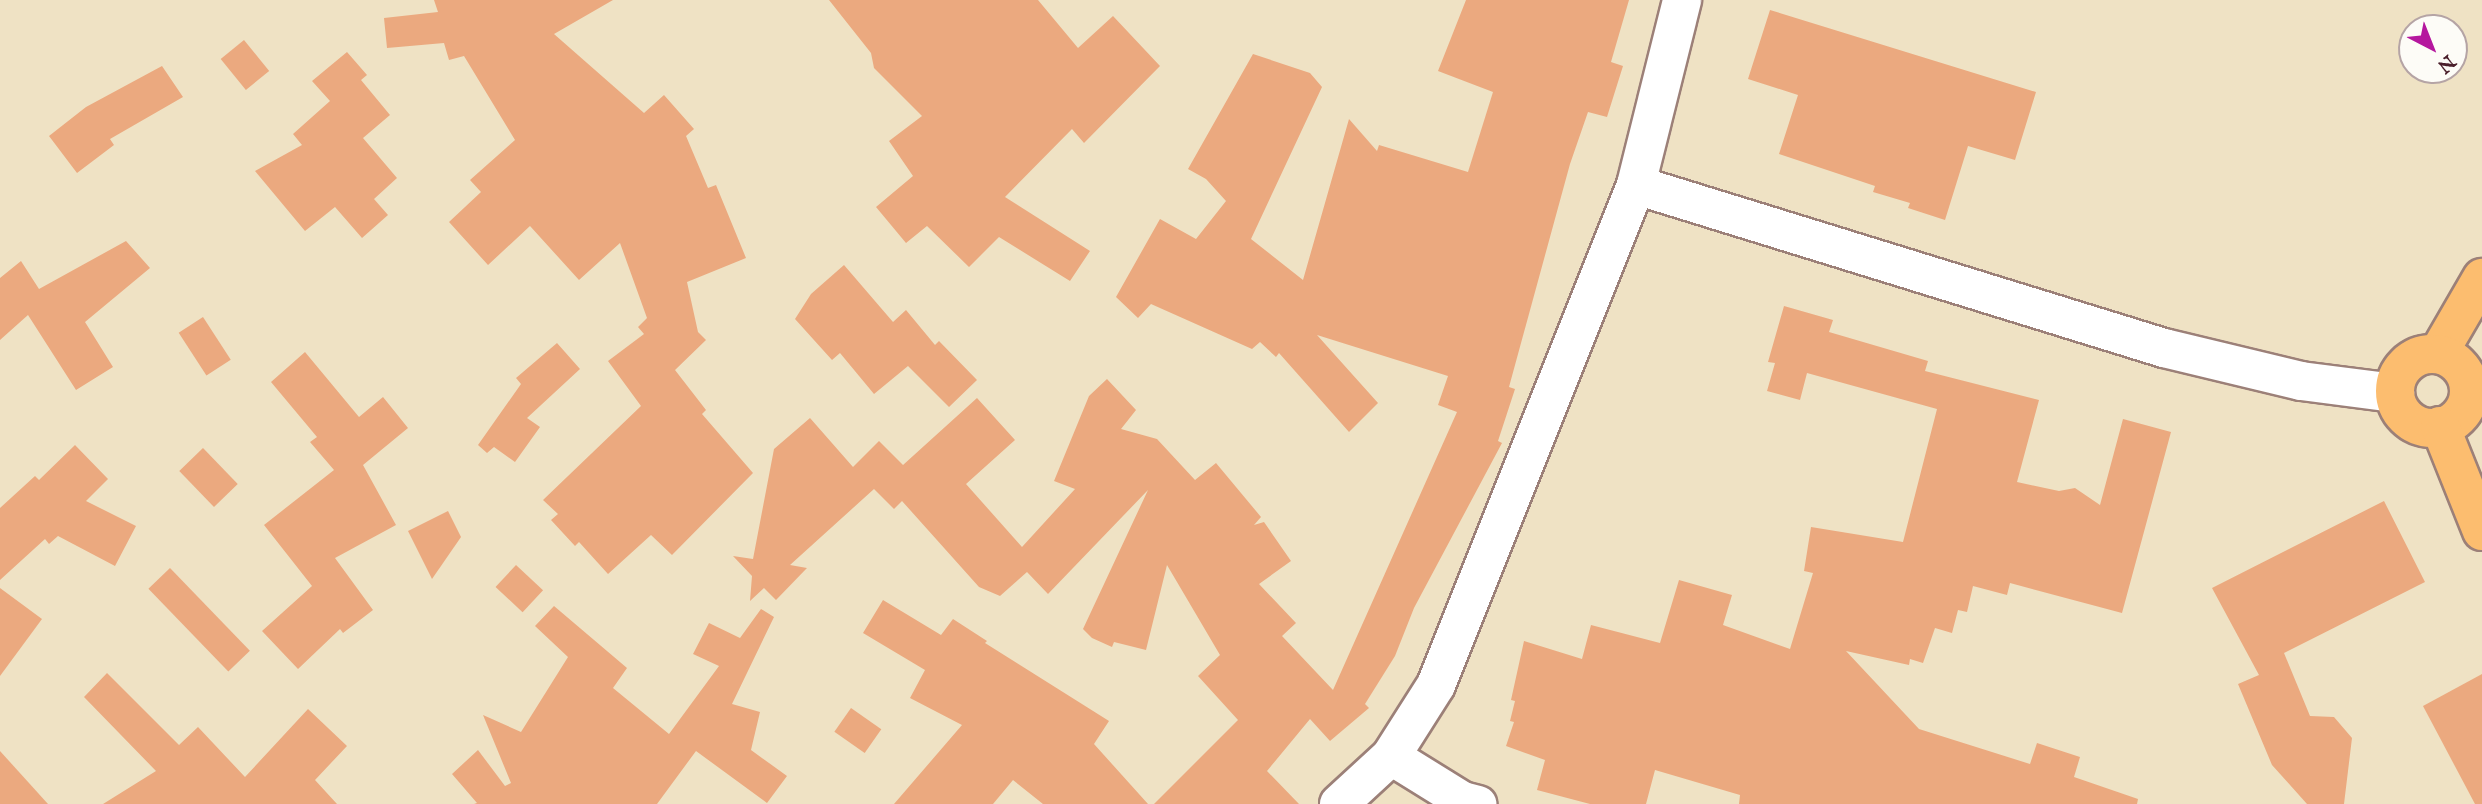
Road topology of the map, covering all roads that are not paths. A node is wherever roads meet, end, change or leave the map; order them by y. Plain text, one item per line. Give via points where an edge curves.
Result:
1 (1682, 0) edge
2 (1636, 185) junction
3 (2482, 278) edge
4 (2438, 354) junction
5 (2395, 393) junction
6 (2440, 426) junction
7 (2482, 531) edge
8 (1391, 756) junction
9 (1339, 804) edge
10 (1478, 804) edge

1 - 2 street
2 - 5 street via 2164,348 2301,382
2 - 8 street via 1436,685
3 - 4 main road
4 - 5 main road via 2415,357 2404,366
4 - 6 main road via 2457,362 2470,387 2460,415
5 - 6 main road via 2407,419 2420,426
6 - 7 main road
8 - 9 street
8 - 10 street via 1462,800

